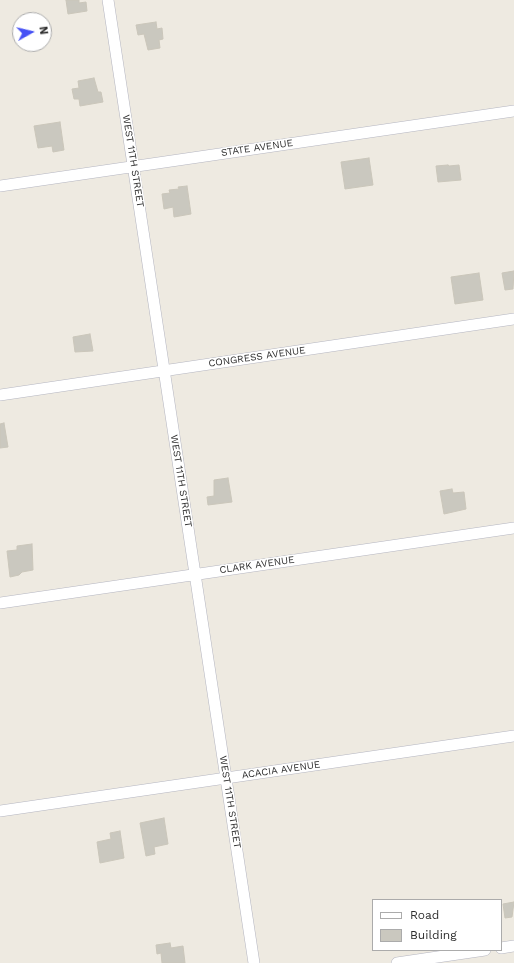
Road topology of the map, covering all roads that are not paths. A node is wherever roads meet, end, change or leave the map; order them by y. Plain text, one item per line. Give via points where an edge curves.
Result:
1 (108, 0) edge
2 (514, 111) edge
3 (134, 166) junction
4 (0, 186) edge
5 (514, 319) edge
6 (164, 370) junction
7 (0, 395) edge
8 (514, 528) edge
9 (195, 574) junction
10 (0, 603) edge
11 (514, 736) edge
12 (226, 778) junction
13 (0, 811) edge
14 (514, 946) edge
15 (502, 948) edge
16 (478, 951) edge
17 (254, 963) edge
18 (397, 963) edge

1 - 3 street, WEST 11TH STREET
2 - 3 street, STATE AVENUE
3 - 4 street, STATE AVENUE
3 - 6 street, WEST 11TH STREET
5 - 6 street, CONGRESS AVENUE
6 - 7 street, CONGRESS AVENUE
6 - 9 street, WEST 11TH STREET
8 - 9 street, CLARK AVENUE
9 - 10 street, CLARK AVENUE
9 - 12 street, WEST 11TH STREET
11 - 12 street, ACACIA AVENUE
12 - 13 street, ACACIA AVENUE
12 - 17 street, WEST 11TH STREET
14 - 15 street
16 - 18 street

